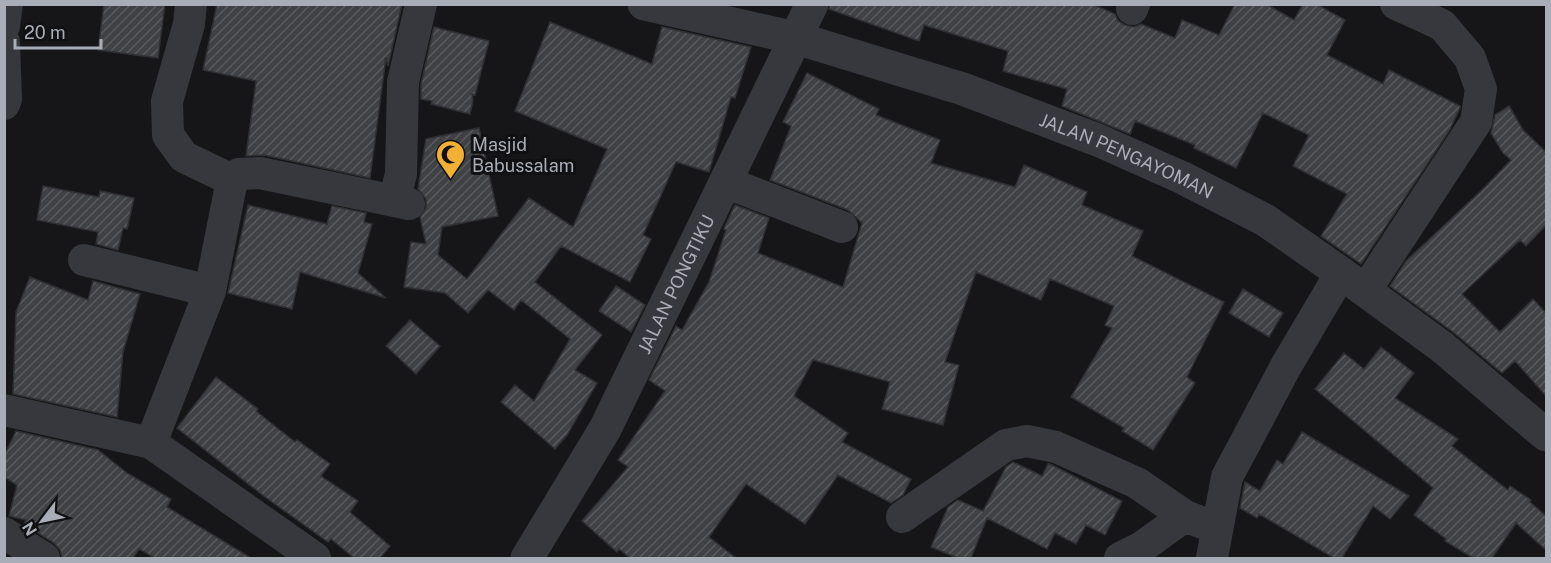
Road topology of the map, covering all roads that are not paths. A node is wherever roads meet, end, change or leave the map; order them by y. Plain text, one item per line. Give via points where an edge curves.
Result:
1 (7, 4) edge
2 (191, 4) edge
3 (420, 4) edge
4 (644, 4) edge
5 (812, 4) edge
6 (1396, 4) edge
7 (4, 26) edge
8 (796, 38) junction
9 (4, 42) edge
10 (4, 104) edge
11 (232, 180) junction
12 (725, 182) junction
13 (842, 227) dead end
14 (84, 260) dead end
15 (1353, 282) junction
16 (210, 291) junction
17 (4, 410) edge
18 (1546, 435) edge
19 (151, 443) junction
20 (1185, 516) junction
21 (902, 517) dead end
22 (4, 533) edge
23 (1215, 544) edge
24 (44, 558) edge
25 (315, 558) edge
26 (528, 558) edge
27 (1120, 558) edge

1 - 7 street
2 - 11 street via 167,101 168,135 184,158
3 - 11 street via 403,82 401,203 260,173 239,174
4 - 8 street, JALAN PENGAYOMAN
5 - 8 street, JALAN PONGTIKU
6 - 15 street via 1442,25 1470,58 1481,89 1476,122
8 - 12 street, JALAN PONGTIKU
8 - 15 street, JALAN PENGAYOMAN via 963,89 1100,141 1265,220
9 - 10 street
11 - 16 street
12 - 13 street
12 - 26 street, JALAN PONGTIKU via 605,429
14 - 16 street
15 - 18 street, JALAN PENGAYOMAN via 1442,347
15 - 23 street via 1286,366 1227,477
16 - 19 street
17 - 19 street
19 - 25 street
20 - 21 street via 1137,483 1056,447 1027,441 1006,445
20 - 23 street
20 - 27 street
22 - 24 street

